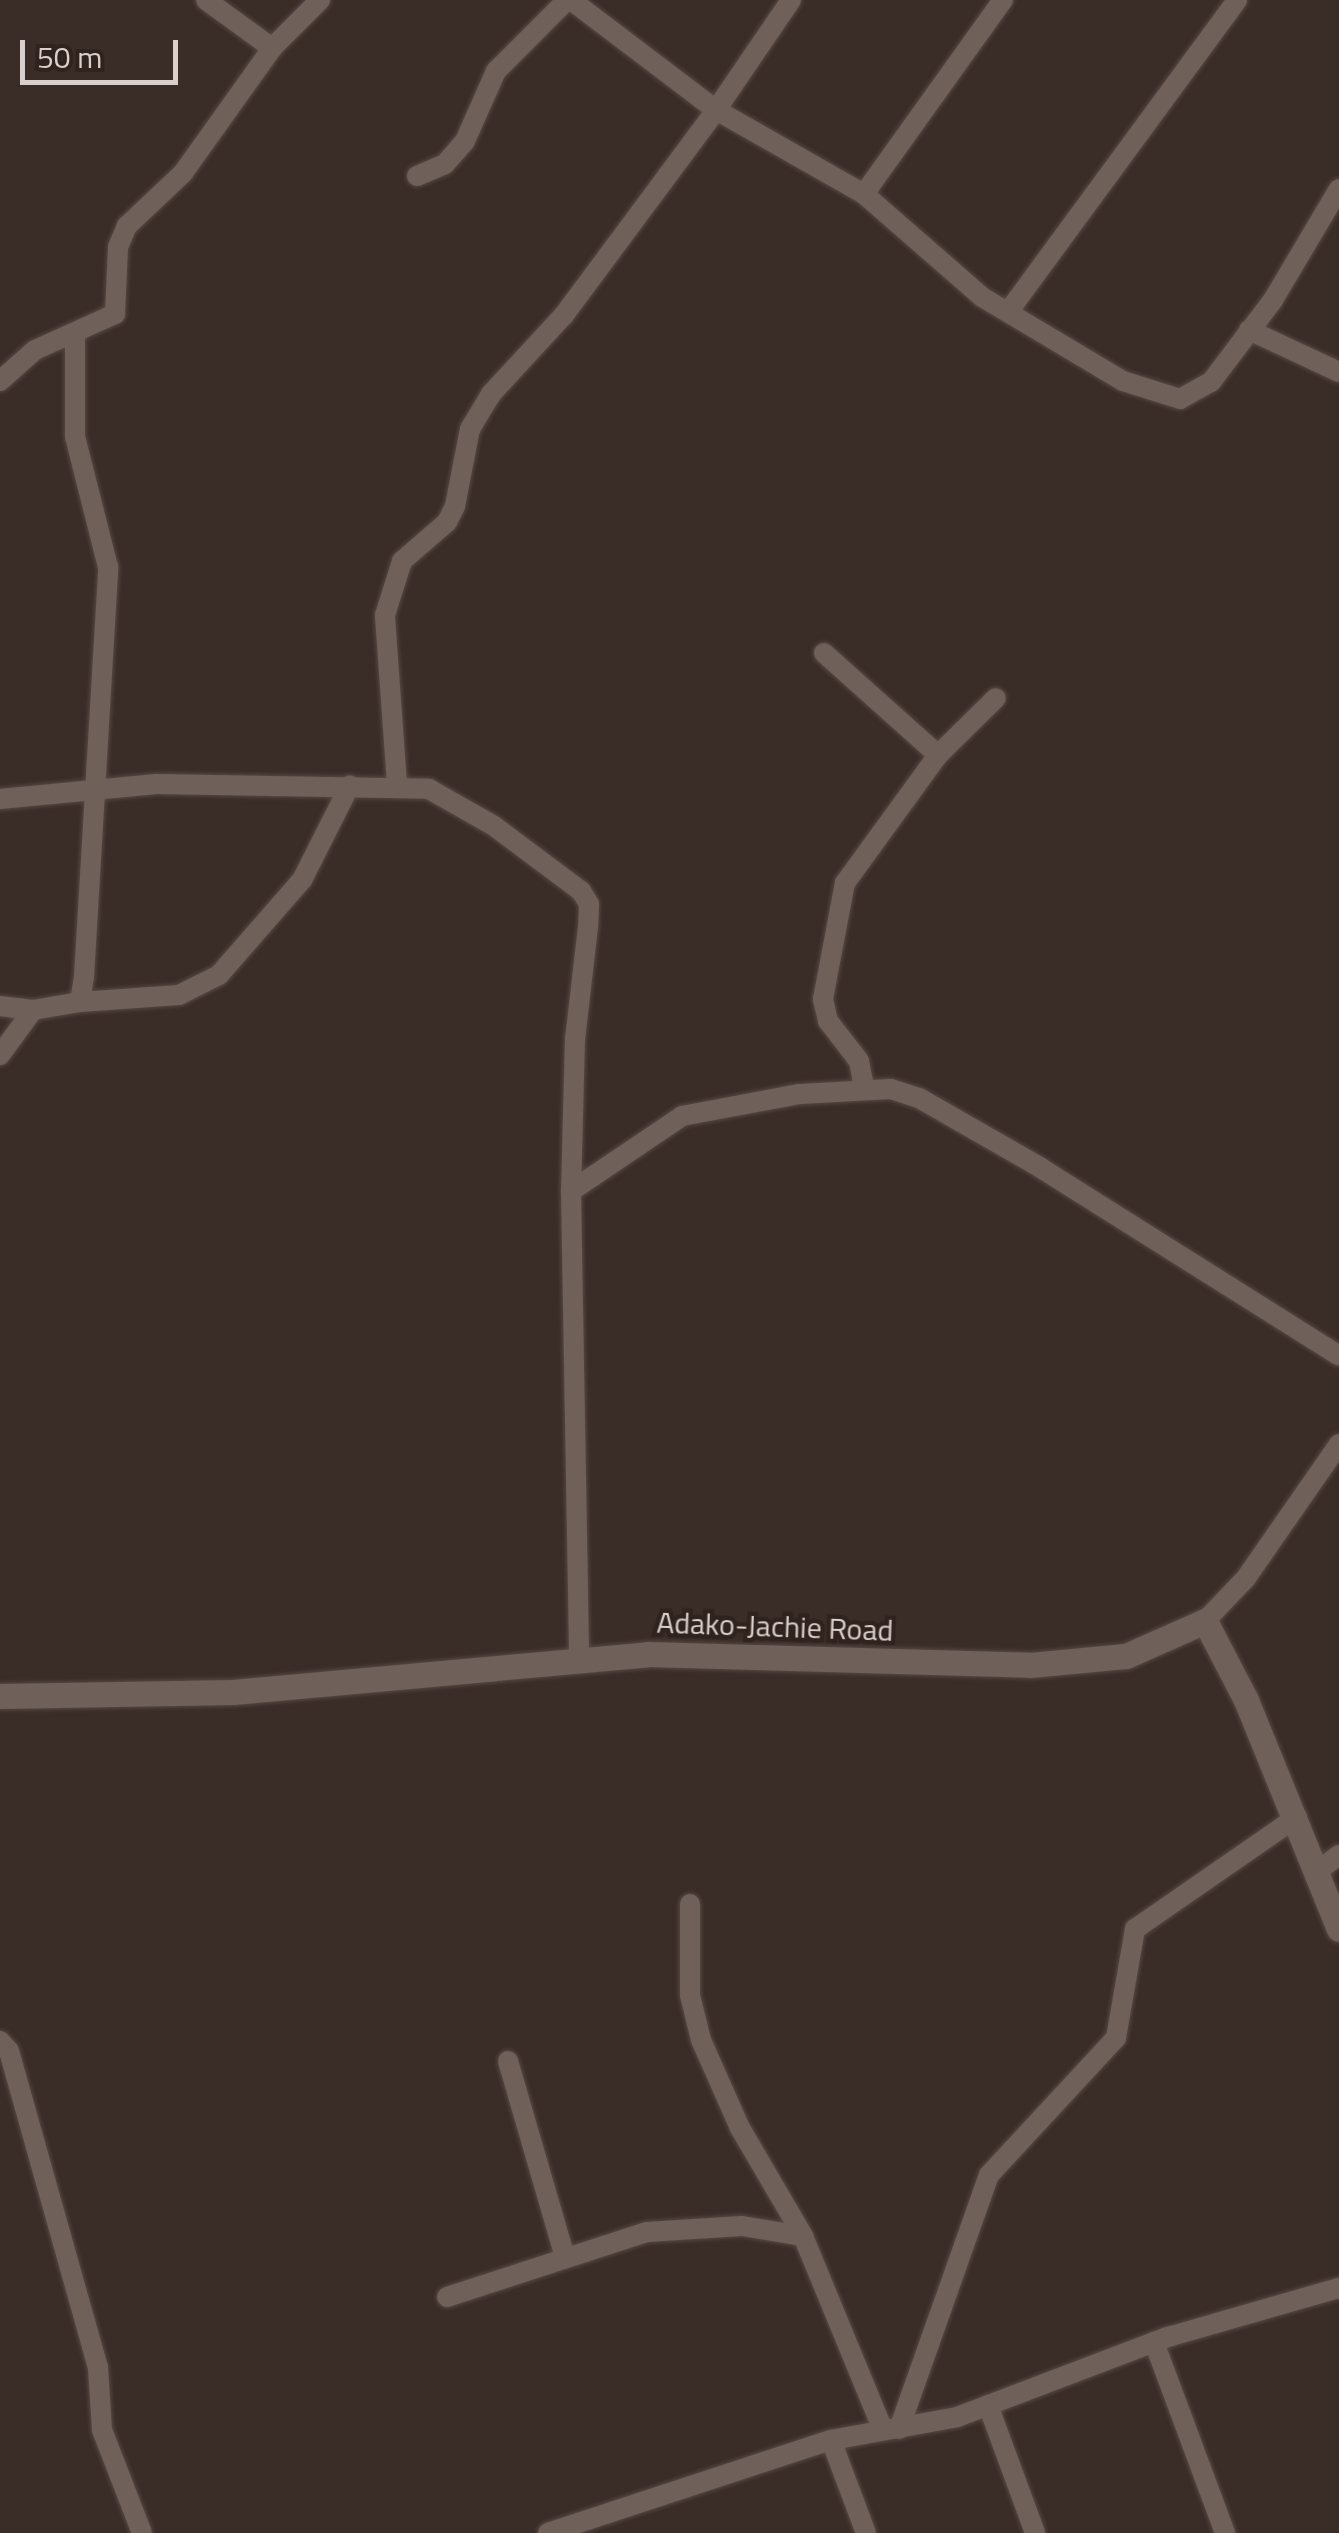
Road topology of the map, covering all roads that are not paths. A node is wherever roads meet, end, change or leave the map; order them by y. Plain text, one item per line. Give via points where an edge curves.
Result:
1 (206, 0) edge
2 (320, 0) edge
3 (569, 0) edge
4 (792, 0) edge
5 (1003, 0) edge
6 (1237, 0) edge
7 (272, 48) junction
8 (716, 110) junction
9 (418, 176) dead end
10 (1339, 189) edge
11 (864, 194) junction
12 (1008, 312) junction
13 (1249, 330) junction
14 (75, 337) junction
15 (1339, 372) edge
16 (0, 381) edge
17 (824, 653) dead end
18 (996, 698) dead end
19 (938, 755) junction
20 (397, 784) junction
21 (350, 785) junction
22 (92, 793) junction
23 (0, 799) edge
24 (80, 1002) junction
25 (0, 1006) edge
26 (33, 1010) junction
27 (0, 1055) edge
28 (864, 1087) junction
29 (572, 1191) junction
30 (1339, 1356) edge
31 (1339, 1444) edge
32 (1205, 1621) junction
33 (580, 1657) junction
34 (0, 1696) edge
35 (1296, 1817) junction
36 (1329, 1862) edge
37 (690, 1904) dead end
38 (1339, 1929) edge
39 (0, 2041) edge
40 (508, 2062) dead end
41 (803, 2236) junction
42 (566, 2256) junction
43 (1339, 2288) edge
44 (447, 2297) dead end
45 (1154, 2342) junction
46 (988, 2405) junction
47 (891, 2429) junction
48 (832, 2440) junction
49 (142, 2533) edge
50 (548, 2533) edge
51 (866, 2533) edge
52 (1035, 2533) edge
53 (1226, 2533) edge

1 - 7 street
2 - 7 street
3 - 8 street
3 - 9 street via 496,71 466,142 445,164
4 - 8 street
5 - 11 street
6 - 12 street
7 - 14 street via 194,160 127,226 118,248 114,314
8 - 11 street
8 - 20 street via 564,315 491,394 470,429 447,522 402,561 385,616 382,654
10 - 13 street
11 - 12 street
12 - 13 street via 1123,380 1180,399 1211,382
13 - 15 street
14 - 16 street via 35,350
14 - 22 street via 75,437 108,567
17 - 19 street
18 - 19 street
19 - 28 street via 845,883 823,972 828,1020 859,1061
20 - 21 street
20 - 29 street via 445,795 546,863 589,904 575,1039
21 - 22 street via 156,784
21 - 24 street via 302,880 219,975 179,995
22 - 23 street
22 - 24 street
24 - 26 street
25 - 26 street
26 - 27 street
28 - 29 street via 682,1116
28 - 30 street via 918,1098
29 - 33 street
31 - 32 street via 1246,1578
32 - 33 street, Adako-Jachie Road via 1126,1656 1030,1666
32 - 35 street
33 - 34 street, Adako-Jachie Road via 233,1692
35 - 36 street
35 - 47 street via 1135,1928 1116,2038 988,2175
36 - 38 street
37 - 41 street via 690,1995 701,2040 740,2128
39 - 49 street via 9,2050 98,2368 102,2430
40 - 42 street
41 - 42 street via 688,2225
41 - 47 street
42 - 44 street
43 - 45 street
45 - 46 street
45 - 53 street
46 - 47 street
46 - 52 street
47 - 48 street
48 - 50 street
48 - 51 street

